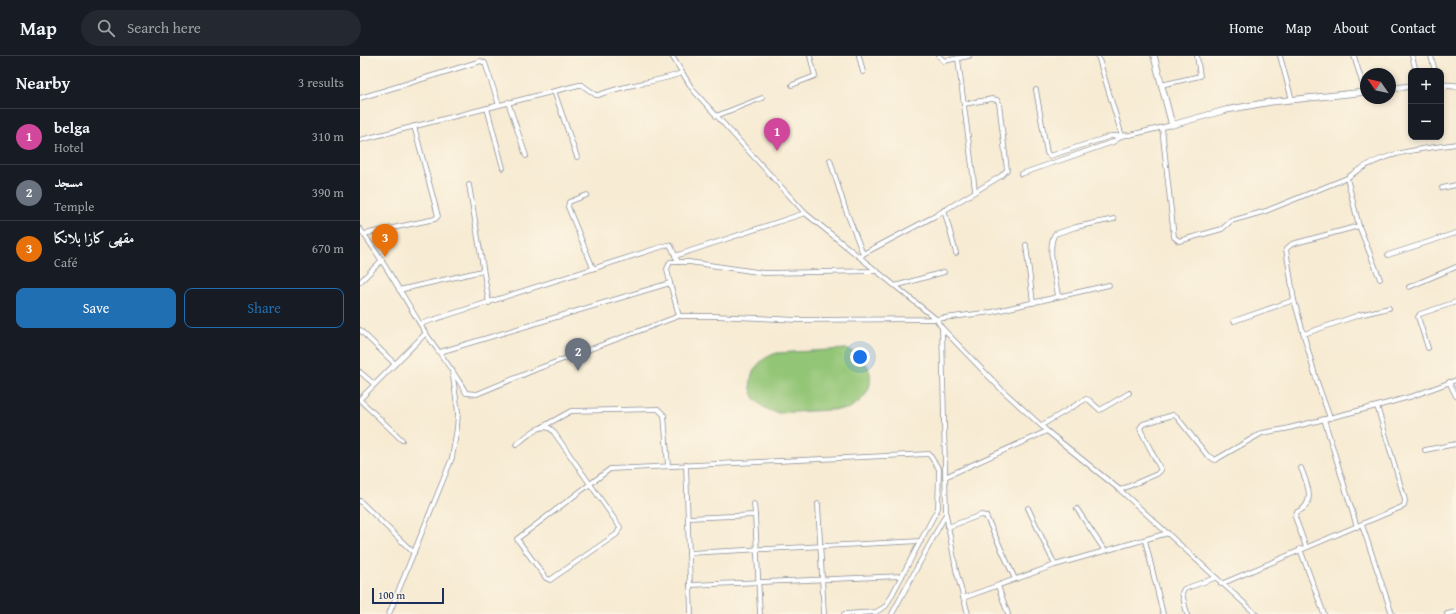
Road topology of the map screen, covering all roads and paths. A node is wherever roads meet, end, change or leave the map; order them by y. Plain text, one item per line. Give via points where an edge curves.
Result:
1 (672, 56) edge
2 (810, 56) edge
3 (859, 56) edge
4 (939, 56) edge
5 (969, 56) edge
6 (1098, 56) edge
7 (1154, 56) edge
8 (1197, 56) edge
9 (1280, 56) edge
10 (1354, 56) edge
11 (1412, 56) edge
12 (1431, 56) edge
13 (958, 58) junction
14 (1415, 68) edge
15 (1434, 68) edge
16 (863, 72) dead end
17 (682, 73) junction
18 (1360, 76) edge
19 (792, 85) dead end
20 (1162, 85) junction
21 (1444, 85) edge
22 (1408, 86) edge
23 (1456, 86) edge
24 (1396, 88) edge
25 (1036, 90) dead end
26 (554, 91) junction
27 (1360, 93) edge
28 (360, 98) edge
29 (762, 98) dead end
30 (1292, 100) junction
31 (508, 102) junction
32 (964, 104) junction
33 (499, 105) junction
34 (487, 108) junction
35 (716, 116) junction
36 (1172, 125) junction
37 (414, 126) junction
38 (1162, 128) junction
39 (1122, 136) junction
40 (360, 140) edge
41 (1456, 144) edge
42 (526, 156) dead end
43 (578, 157) dead end
44 (830, 160) dead end
45 (503, 168) dead end
46 (1021, 174) dead end
47 (1347, 178) junction
48 (469, 185) dead end
49 (1456, 185) edge
50 (1442, 188) dead end
51 (975, 190) junction
52 (587, 195) dead end
53 (944, 210) junction
54 (805, 213) junction
55 (1114, 219) dead end
56 (1359, 226) junction
57 (360, 228) edge
58 (1456, 233) edge
59 (364, 234) junction
60 (1026, 245) dead end
61 (956, 253) dead end
62 (675, 256) junction
63 (862, 256) junction
64 (1388, 256) dead end
65 (382, 260) junction
66 (678, 262) junction
67 (1456, 267) edge
68 (593, 268) junction
69 (482, 271) junction
70 (876, 271) junction
71 (944, 272) dead end
72 (1380, 279) dead end
73 (360, 282) edge
74 (670, 283) junction
75 (1108, 285) dead end
76 (895, 286) junction
77 (1408, 287) dead end
78 (399, 290) junction
79 (1058, 296) junction
80 (1294, 300) junction
81 (1456, 302) edge
82 (489, 303) junction
83 (1033, 303) junction
84 (1389, 308) dead end
85 (679, 316) junction
86 (936, 319) junction
87 (1234, 321) dead end
88 (420, 324) junction
89 (942, 328) junction
90 (360, 330) edge
91 (426, 333) junction
92 (1304, 334) junction
93 (1428, 348) dead end
94 (440, 352) junction
95 (395, 364) junction
96 (451, 368) junction
97 (360, 372) edge
98 (1456, 380) edge
99 (1449, 382) junction
100 (374, 384) junction
101 (1129, 392) dead end
102 (1456, 396) edge
103 (360, 400) edge
104 (1376, 406) junction
105 (1330, 418) junction
106 (1324, 419) junction
107 (1042, 425) junction
108 (544, 426) junction
109 (1047, 431) junction
110 (402, 440) dead end
111 (1456, 444) edge
112 (516, 445) dead end
113 (1425, 450) dead end
114 (668, 466) junction
115 (686, 466) junction
116 (1301, 468) dead end
117 (946, 477) junction
118 (590, 484) junction
119 (1120, 490) junction
120 (360, 501) edge
121 (754, 504) dead end
122 (818, 504) dead end
123 (1028, 508) dead end
124 (1077, 508) dead end
125 (946, 514) junction
126 (755, 515) junction
127 (688, 518) junction
128 (1359, 526) junction
129 (948, 528) junction
130 (1168, 533) junction
131 (1145, 540) junction
132 (921, 541) junction
133 (820, 546) junction
134 (1306, 547) junction
135 (757, 550) junction
136 (1300, 550) junction
137 (1105, 551) junction
138 (414, 553) junction
139 (689, 553) junction
140 (1055, 565) junction
141 (902, 576) junction
142 (1215, 578) junction
143 (822, 579) junction
144 (1015, 579) junction
145 (758, 582) junction
146 (1222, 584) junction
147 (690, 585) junction
148 (998, 586) junction
149 (963, 598) junction
150 (1456, 612) edge
151 (868, 613) edge
152 (389, 614) edge
153 (691, 614) edge
154 (760, 614) edge
155 (824, 614) edge
156 (844, 614) edge
157 (849, 614) edge
158 (892, 614) edge
159 (968, 614) edge
160 (1008, 614) edge
161 (1162, 614) edge
162 (1187, 614) edge
163 (1256, 614) edge
164 (1324, 614) edge
165 (1392, 614) edge
166 (1447, 614) edge

1 - 17 street
2 - 19 street via 815,76
3 - 16 street
4 - 13 street via 944,61
5 - 13 street
6 - 39 street
7 - 20 street
8 - 20 street via 1200,76
9 - 30 street
10 - 18 street
11 - 14 street
12 - 15 street
13 - 32 street
17 - 26 street via 599,95 582,85
17 - 35 street
20 - 36 street
21 - 23 street
22 - 24 street
25 - 39 street via 1047,153 1050,156 1112,136
26 - 31 street
26 - 43 street
27 - 30 street
28 - 33 street via 481,61 487,68
29 - 35 street
30 - 36 street via 1226,110
31 - 33 street
31 - 42 street
32 - 51 street
32 - 51 street via 997,100 1008,167 1001,176
33 - 34 street
34 - 37 street
34 - 45 street
35 - 54 street
36 - 38 street
37 - 40 street
37 - 59 street via 438,216 435,219
38 - 39 street
38 - 47 street via 1174,237 1179,241 1222,229 1231,221 1266,211
39 - 46 street via 1113,142
41 - 47 street via 1395,153
44 - 63 street
47 - 56 street
48 - 69 street
49 - 50 street
51 - 53 street
52 - 68 street via 569,202 568,207
53 - 61 street
53 - 63 street
54 - 62 street
54 - 63 street
55 - 79 street via 1055,234 1051,241 1051,249
56 - 72 street
56 - 80 street via 1292,244 1286,249
57 - 59 street
58 - 64 street
59 - 65 street
60 - 83 street
62 - 66 street
62 - 68 street via 671,246 667,245
63 - 70 street
65 - 73 street
65 - 78 street
66 - 70 street via 764,273
66 - 74 street via 670,262 667,265
67 - 77 street
68 - 82 street
69 - 78 street
69 - 82 street
70 - 76 street
71 - 76 street
74 - 85 street
74 - 94 street
75 - 79 street
76 - 86 street
78 - 88 street
79 - 83 street
80 - 87 street
80 - 92 street
81 - 93 street via 1420,314 1418,317
82 - 88 street
83 - 86 street via 992,312
84 - 92 street via 1359,315
85 - 86 street via 798,320
85 - 96 street via 477,394 466,393
86 - 89 street
88 - 91 street
89 - 107 street via 999,387
89 - 117 street
90 - 95 street
91 - 94 street
91 - 95 street
92 - 105 street
94 - 96 street
95 - 100 street
96 - 138 street via 458,412 455,447
97 - 100 street
98 - 99 street
99 - 102 street
99 - 104 street via 1413,396
100 - 103 street
101 - 107 street via 1100,410 1086,399
103 - 110 street
104 - 105 street
104 - 128 street via 1405,504 1402,508
105 - 106 street
106 - 119 street via 1262,433 1216,460 1207,455 1176,416 1143,424 1141,431 1161,470
106 - 128 street
107 - 109 street
108 - 112 street
108 - 114 street via 571,411 658,409 664,415
108 - 118 street via 550,427
109 - 117 street
109 - 119 street
111 - 113 street
114 - 115 street
114 - 118 street via 610,469
115 - 127 street
115 - 132 street via 929,454 939,469 938,508
116 - 134 street via 1309,490 1308,502 1295,517
117 - 125 street
118 - 118 street via 620,527 620,531 550,580 518,538
119 - 130 street
120 - 138 street
121 - 126 street
122 - 133 street
123 - 140 street
124 - 137 street
125 - 129 street
125 - 158 street
126 - 127 street
126 - 135 street
127 - 139 street
128 - 134 street
128 - 165 street
129 - 144 street via 981,515 986,516
129 - 149 street
130 - 131 street
130 - 142 street
131 - 137 street
131 - 161 street
132 - 133 street
132 - 141 street
133 - 135 street
133 - 143 street
134 - 136 street
135 - 139 street
135 - 145 street
136 - 146 street
136 - 164 street
137 - 140 street
138 - 152 street
139 - 147 street
140 - 144 street
141 - 143 street
141 - 151 street via 886,606
142 - 146 street
142 - 162 street via 1184,589 1182,593
143 - 145 street
143 - 155 street
144 - 148 street
145 - 147 street
145 - 154 street
146 - 163 street
147 - 153 street
148 - 149 street
148 - 160 street
149 - 159 street
150 - 166 street
151 - 157 street
156 - 157 street

